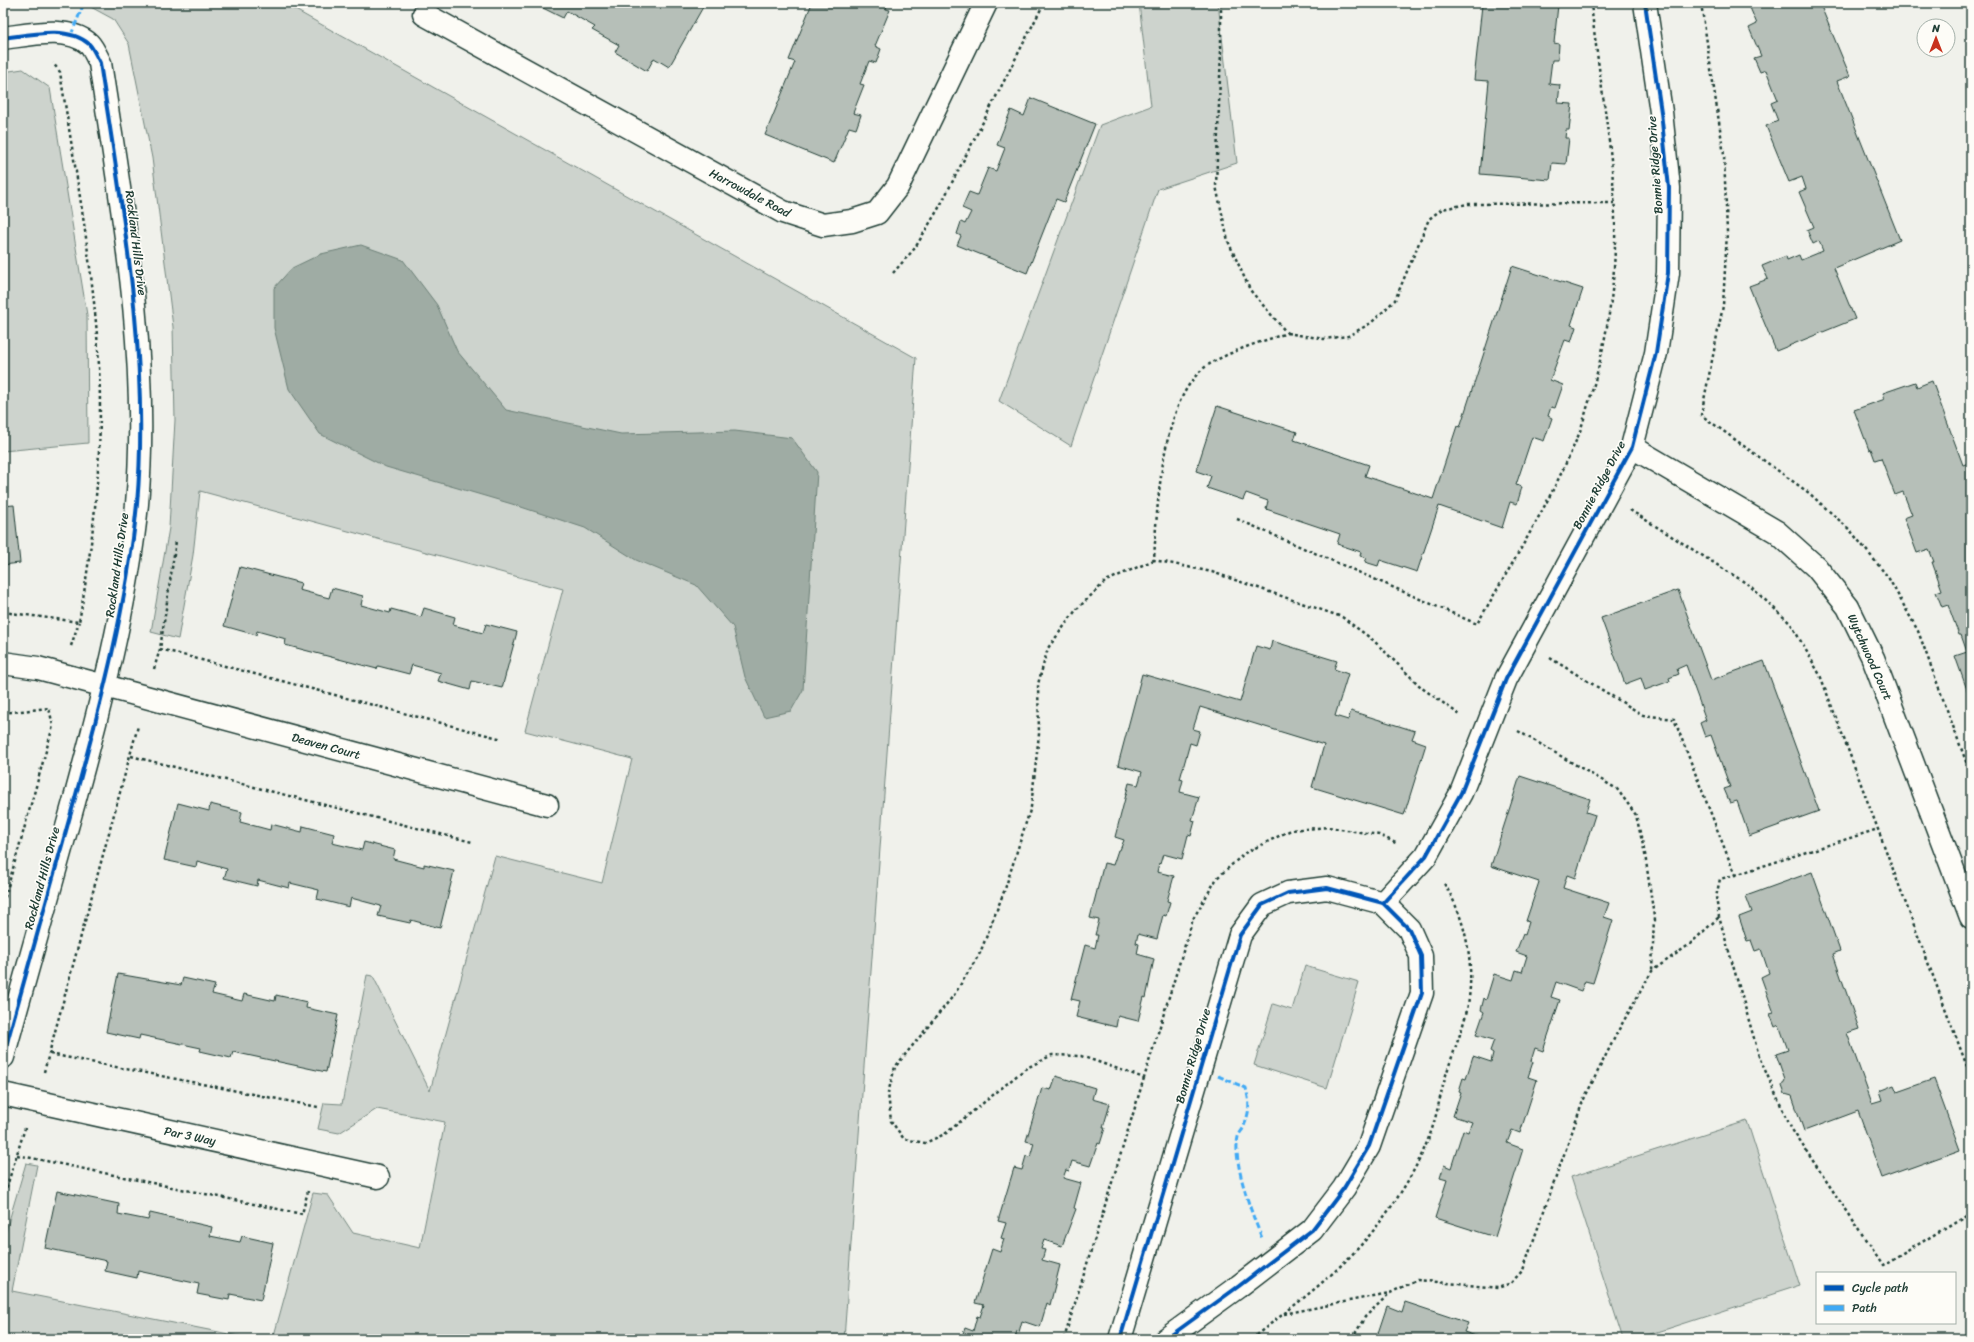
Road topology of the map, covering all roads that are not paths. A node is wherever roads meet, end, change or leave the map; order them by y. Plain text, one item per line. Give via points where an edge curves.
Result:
1 (986, 3) edge
2 (1645, 3) edge
3 (424, 14) dead end
4 (3, 38) edge
5 (1632, 447) junction
6 (3, 663) edge
7 (106, 686) junction
8 (547, 805) dead end
9 (1383, 903) junction
10 (1971, 917) edge
11 (3, 1058) edge
12 (3, 1094) edge
13 (378, 1177) dead end
14 (1120, 1339) edge
15 (1166, 1339) edge

1 - 3 street, Harrowdale Road via 898,186 877,213 852,221 823,225 783,212
2 - 5 street, Bonnie Ridge Drive via 1662,112 1669,188 1668,273 1656,353
4 - 7 street, Rockland Hills Drive via 47,32 71,35 89,44 100,63 134,302 140,401 137,502 127,586
5 - 9 street, Bonnie Ridge Drive via 1506,679 1461,794 1426,856
5 - 10 street, Wytchwood Court via 1777,532 1816,567 1848,607 1873,658
6 - 7 street, Deaven Court via 38,668
7 - 8 street, Deaven Court
7 - 11 street, Rockland Hills Drive
9 - 14 street, Bonnie Ridge Drive via 1327,888 1288,893 1262,905 1240,934
9 - 15 street via 1409,929 1421,956 1422,993 1369,1146 1344,1188 1312,1230
12 - 13 street, Par 3 Way

